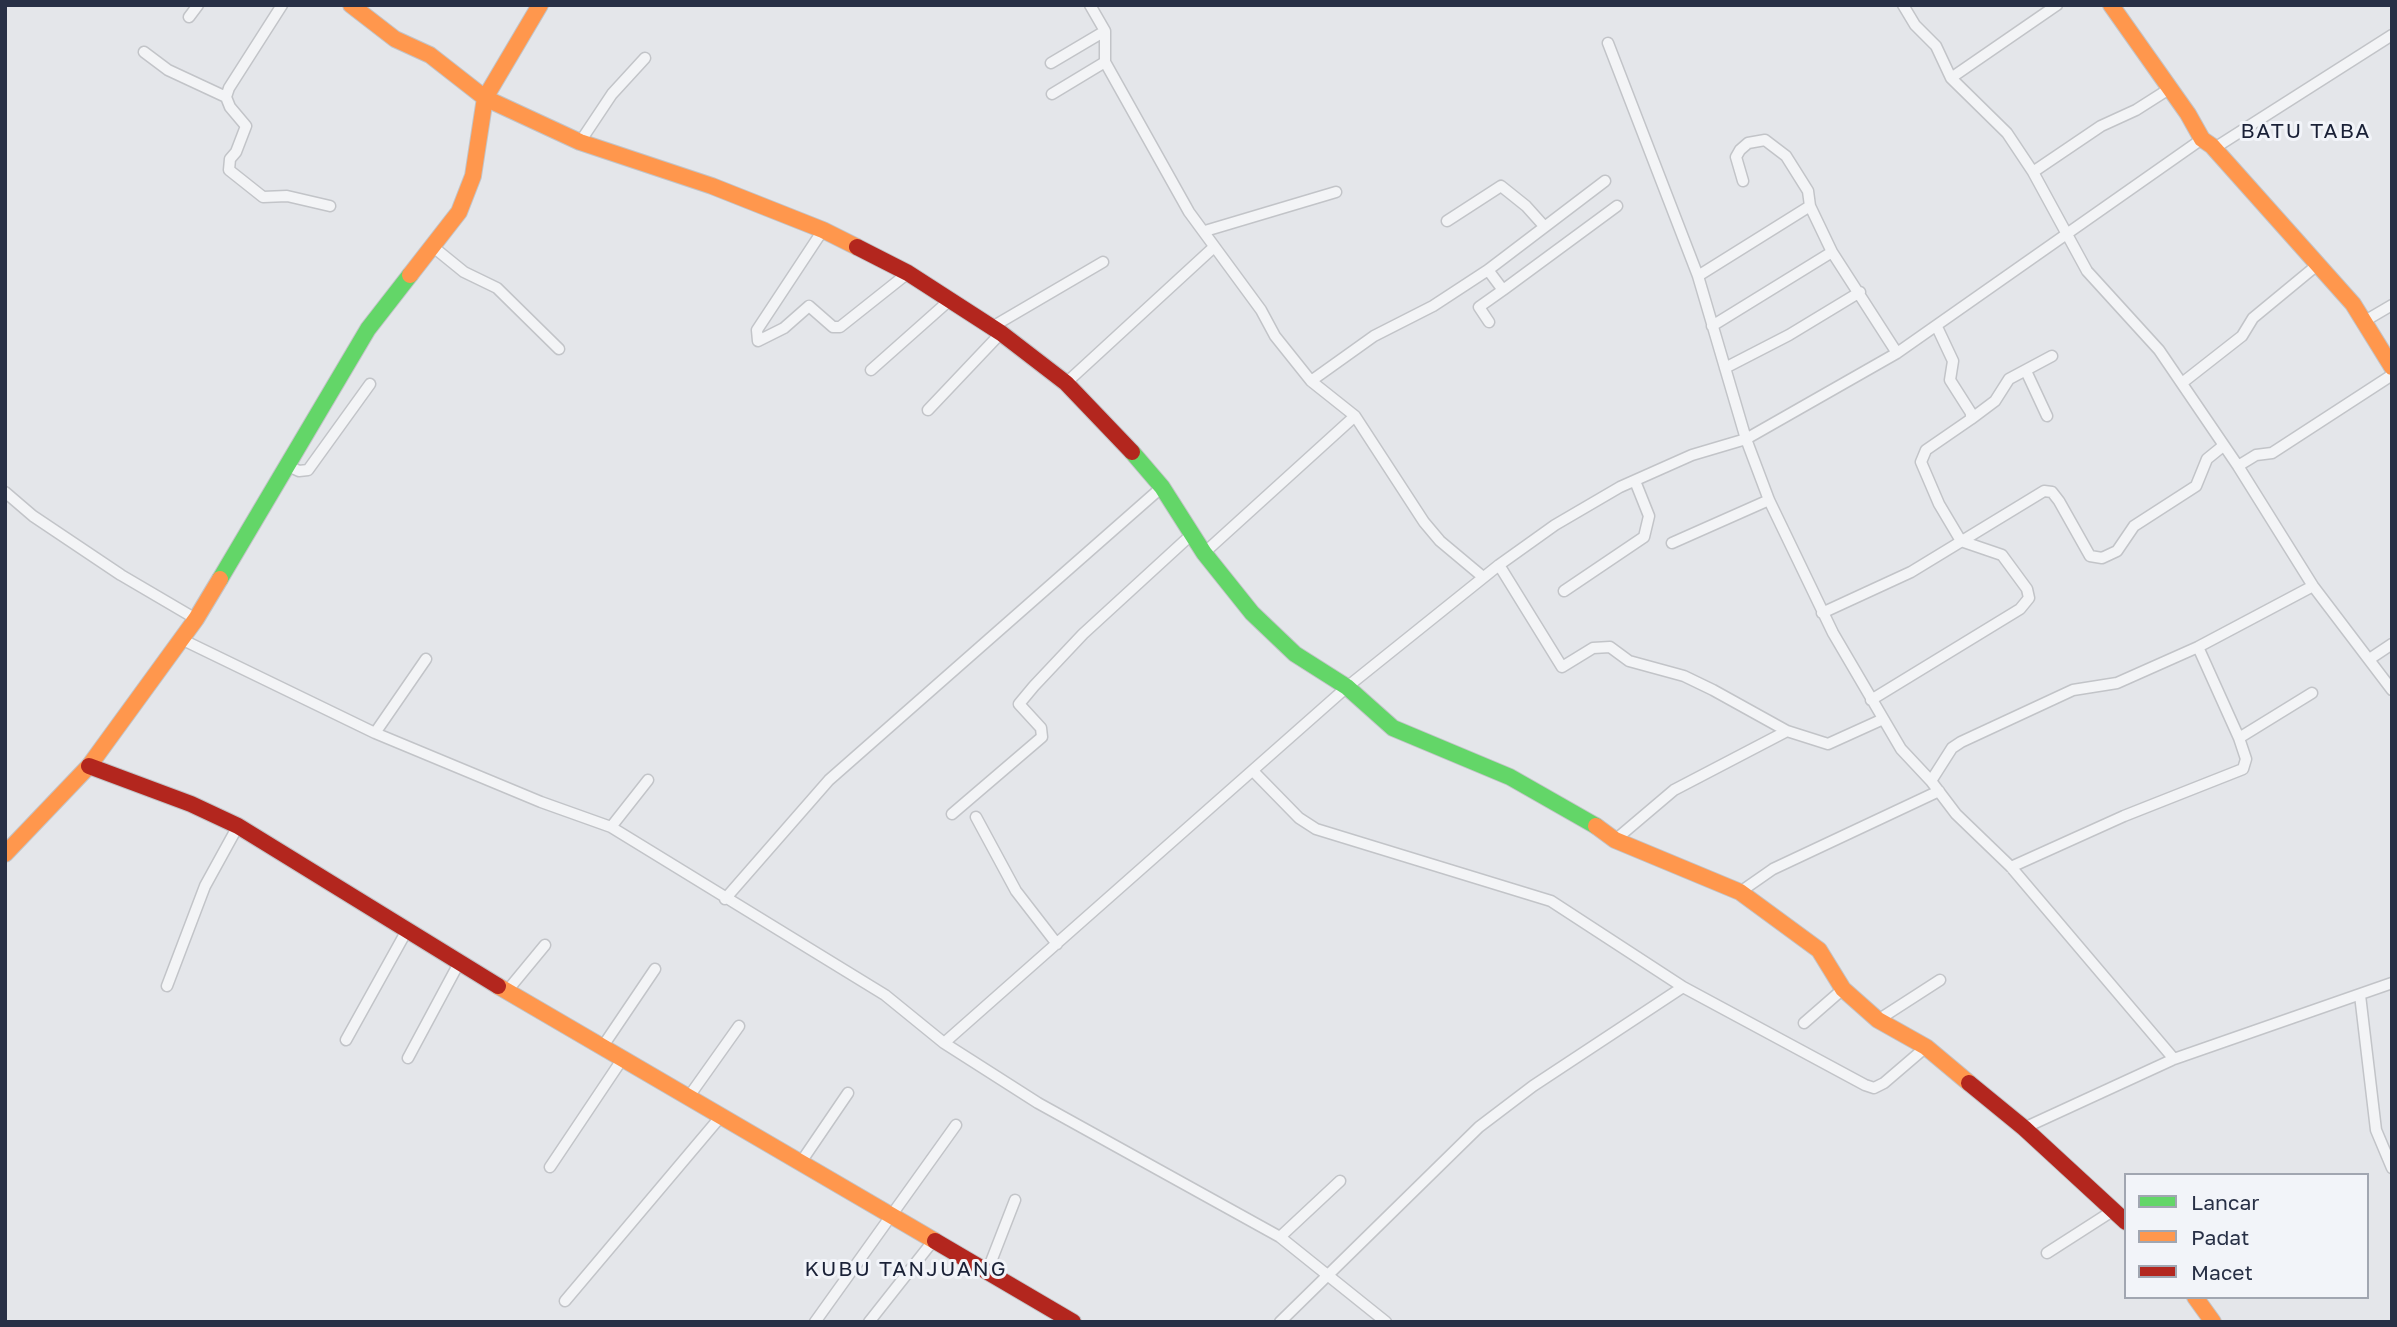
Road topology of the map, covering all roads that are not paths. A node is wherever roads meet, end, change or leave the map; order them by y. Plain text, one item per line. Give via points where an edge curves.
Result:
1 (198, 5) edge
2 (282, 5) edge
3 (351, 5) edge
4 (540, 5) edge
5 (1090, 5) edge
6 (1903, 5) edge
7 (2057, 5) edge
8 (2111, 5) edge
9 (189, 17) dead end
10 (1105, 31) junction
11 (2392, 35) edge
12 (1608, 43) dead end
13 (144, 51) dead end
14 (645, 58) dead end
15 (1105, 62) junction
16 (1051, 64) dead end
17 (1951, 78) junction
18 (2169, 89) junction
19 (1052, 94) dead end
20 (226, 97) junction
21 (485, 98) junction
22 (580, 142) junction
23 (2207, 144) junction
24 (2033, 172) junction
25 (1605, 181) dead end
26 (1743, 181) dead end
27 (1336, 192) dead end
28 (330, 206) dead end
29 (1617, 206) dead end
30 (1810, 206) junction
31 (1447, 221) dead end
32 (1544, 226) junction
33 (823, 230) junction
34 (1205, 231) junction
35 (2067, 231) junction
36 (432, 246) junction
37 (1214, 247) junction
38 (1832, 251) junction
39 (1103, 262) dead end
40 (2316, 266) junction
41 (1488, 270) junction
42 (908, 273) junction
43 (1698, 276) junction
44 (1503, 290) junction
45 (1860, 292) junction
46 (951, 299) junction
47 (2392, 305) edge
48 (1489, 322) dead end
49 (2364, 322) junction
50 (1713, 326) junction
51 (1937, 327) junction
52 (997, 330) junction
53 (559, 349) dead end
54 (1897, 353) junction
55 (2052, 356) dead end
56 (2392, 367) edge
57 (1725, 368) junction
58 (872, 370) dead end
59 (2026, 370) junction
60 (2392, 375) edge
61 (1311, 381) junction
62 (1066, 383) junction
63 (2182, 383) junction
64 (370, 384) dead end
65 (928, 410) dead end
66 (1355, 416) junction
67 (2047, 416) dead end
68 (1971, 419) junction
69 (1746, 439) junction
70 (2223, 446) junction
71 (288, 466) junction
72 (2238, 466) junction
73 (1635, 481) junction
74 (1162, 487) junction
75 (5, 492) edge
76 (1769, 500) junction
77 (1191, 535) junction
78 (1961, 541) junction
79 (1672, 542) dead end
80 (1204, 553) junction
81 (1499, 565) junction
82 (1483, 577) junction
83 (2313, 586) junction
84 (1564, 592) dead end
85 (1822, 613) junction
86 (197, 619) junction
87 (181, 639) junction
88 (2392, 644) edge
89 (2198, 647) junction
90 (2371, 658) junction
91 (426, 659) dead end
92 (1347, 687) junction
93 (2392, 690) edge
94 (2312, 693) dead end
95 (1871, 699) junction
96 (1881, 720) junction
97 (1787, 732) junction
98 (375, 733) junction
99 (2239, 738) junction
100 (89, 766) junction
101 (1253, 771) junction
102 (648, 780) dead end
103 (1931, 781) junction
104 (1939, 791) junction
105 (952, 814) dead end
106 (976, 817) dead end
107 (238, 827) junction
108 (611, 827) junction
109 (1615, 840) junction
110 (5, 854) edge
111 (2011, 867) junction
112 (1740, 892) junction
113 (725, 898) junction
114 (406, 932) junction
115 (1057, 944) junction
116 (545, 945) dead end
117 (458, 963) junction
118 (655, 969) dead end
119 (1940, 980) dead end
120 (2392, 984) edge
121 (167, 986) dead end
122 (1683, 987) junction
123 (1843, 989) junction
124 (507, 991) junction
125 (2360, 995) junction
126 (1878, 1020) junction
127 (1804, 1024) dead end
128 (738, 1026) dead end
129 (346, 1040) dead end
130 (944, 1043) junction
131 (603, 1046) junction
132 (1926, 1048) junction
133 (408, 1058) dead end
134 (623, 1058) junction
135 (2174, 1059) junction
136 (848, 1093) dead end
137 (690, 1095) junction
138 (722, 1115) junction
139 (956, 1125) dead end
140 (2024, 1128) junction
141 (802, 1162) junction
142 (550, 1167) dead end
143 (2392, 1168) edge
144 (1340, 1181) dead end
145 (1015, 1200) dead end
146 (891, 1215) junction
147 (2121, 1215) edge
148 (1280, 1237) junction
149 (933, 1241) junction
150 (2047, 1253) dead end
151 (987, 1272) junction
152 (1330, 1275) junction
153 (2196, 1299) edge
154 (565, 1301) dead end
155 (815, 1322) edge
156 (869, 1322) edge
157 (1073, 1322) edge
158 (1280, 1322) edge
159 (1386, 1322) edge
160 (2213, 1322) edge

1 - 9 street
2 - 20 street
3 - 21 street via 395,39 430,55
4 - 21 street
5 - 10 street
6 - 17 street via 1914,25 1936,46
7 - 17 street
8 - 18 street
10 - 15 street
10 - 16 street
11 - 23 street
12 - 43 street
13 - 20 street via 168,71
14 - 22 street via 612,94
15 - 19 street
15 - 34 street via 1189,212
17 - 24 street via 2007,134
18 - 23 street
18 - 24 street via 2101,125
20 - 28 street via 246,126 229,170 262,197 299,198
21 - 22 street
21 - 36 street via 481,139 467,195
22 - 33 street
23 - 35 street
23 - 40 street
24 - 35 street
25 - 32 street
26 - 30 street via 1736,158 1740,150 1765,139 1786,156 1808,191
27 - 34 street
29 - 44 street
30 - 38 street
30 - 43 street
31 - 32 street via 1502,186
32 - 41 street
33 - 42 street
33 - 42 street via 757,330 758,341 784,328 810,306 833,327 840,327
34 - 37 street
35 - 51 street
35 - 63 street via 2087,271 2159,350
36 - 53 street via 464,272 497,288
36 - 71 street via 368,329
37 - 61 street
37 - 62 street
38 - 45 street
38 - 50 street
39 - 52 street
40 - 49 street
40 - 63 street via 2252,318 2242,336
41 - 44 street
41 - 61 street via 1433,306 1374,336
42 - 46 street
43 - 50 street
44 - 48 street via 1479,307
45 - 54 street
45 - 57 street
46 - 52 street
46 - 58 street
47 - 49 street
49 - 56 street
50 - 57 street
51 - 54 street
51 - 68 street via 1951,353 1950,380
52 - 62 street
52 - 65 street
54 - 69 street
55 - 59 street
57 - 69 street
59 - 67 street
59 - 68 street via 2009,379 1995,401
60 - 72 street via 2272,453 2256,455
61 - 66 street
62 - 74 street
63 - 70 street
64 - 71 street via 308,470
66 - 80 street
66 - 82 street via 1424,522
68 - 78 street via 1926,450 1921,462
69 - 73 street via 1692,455
69 - 76 street
70 - 72 street
70 - 78 street via 2207,459 2196,486 2134,526 2117,551 2102,558 2090,556 2059,501 2048,491
71 - 86 street
72 - 83 street
73 - 81 street via 1555,525
73 - 84 street via 1649,516 1644,537
74 - 77 street
74 - 113 street via 829,780
75 - 86 street via 121,575
76 - 79 street
76 - 85 street
77 - 80 street
77 - 105 street via 1083,634 1034,686 1019,704 1041,728 1042,737
78 - 85 street via 1911,572
78 - 95 street via 2002,555 2027,589 2026,604
80 - 92 street via 1252,613 1287,645
81 - 82 street
81 - 97 street via 1562,667 1593,648 1610,647 1629,660 1684,676
82 - 92 street
83 - 89 street
83 - 90 street
85 - 95 street
86 - 87 street
87 - 98 street
87 - 100 street
88 - 90 street
89 - 99 street
89 - 103 street via 2117,683 2073,690 1961,742
90 - 93 street
91 - 98 street
92 - 101 street
92 - 109 street via 1393,727 1510,777 1582,816
94 - 99 street
95 - 96 street
96 - 97 street via 1828,744
96 - 103 street
97 - 109 street via 1674,790
98 - 108 street
99 - 111 street via 2246,759 2243,769
100 - 107 street
100 - 110 street
101 - 115 street
101 - 122 street via 1316,829 1551,901
102 - 108 street
103 - 104 street
104 - 111 street via 1955,814
104 - 112 street via 1773,869
106 - 115 street via 1016,891
107 - 114 street
107 - 121 street via 205,886
108 - 113 street
109 - 112 street
111 - 135 street
112 - 123 street via 1819,950
113 - 130 street via 885,995
114 - 117 street
114 - 129 street
115 - 130 street
116 - 124 street
117 - 124 street
117 - 133 street
118 - 131 street
119 - 126 street
120 - 125 street
122 - 132 street via 1874,1088
122 - 152 street via 1479,1127
123 - 126 street
123 - 127 street
124 - 131 street
125 - 135 street
125 - 143 street via 2376,1130
126 - 132 street
128 - 137 street
130 - 148 street via 1038,1103
131 - 134 street
132 - 140 street
134 - 137 street
134 - 142 street
135 - 140 street
136 - 141 street
137 - 138 street
138 - 141 street
138 - 154 street
139 - 146 street
140 - 147 street
141 - 146 street
144 - 148 street
145 - 151 street
146 - 149 street
146 - 155 street
147 - 150 street
148 - 152 street
149 - 151 street
149 - 156 street
151 - 157 street
152 - 158 street
152 - 159 street
153 - 160 street

